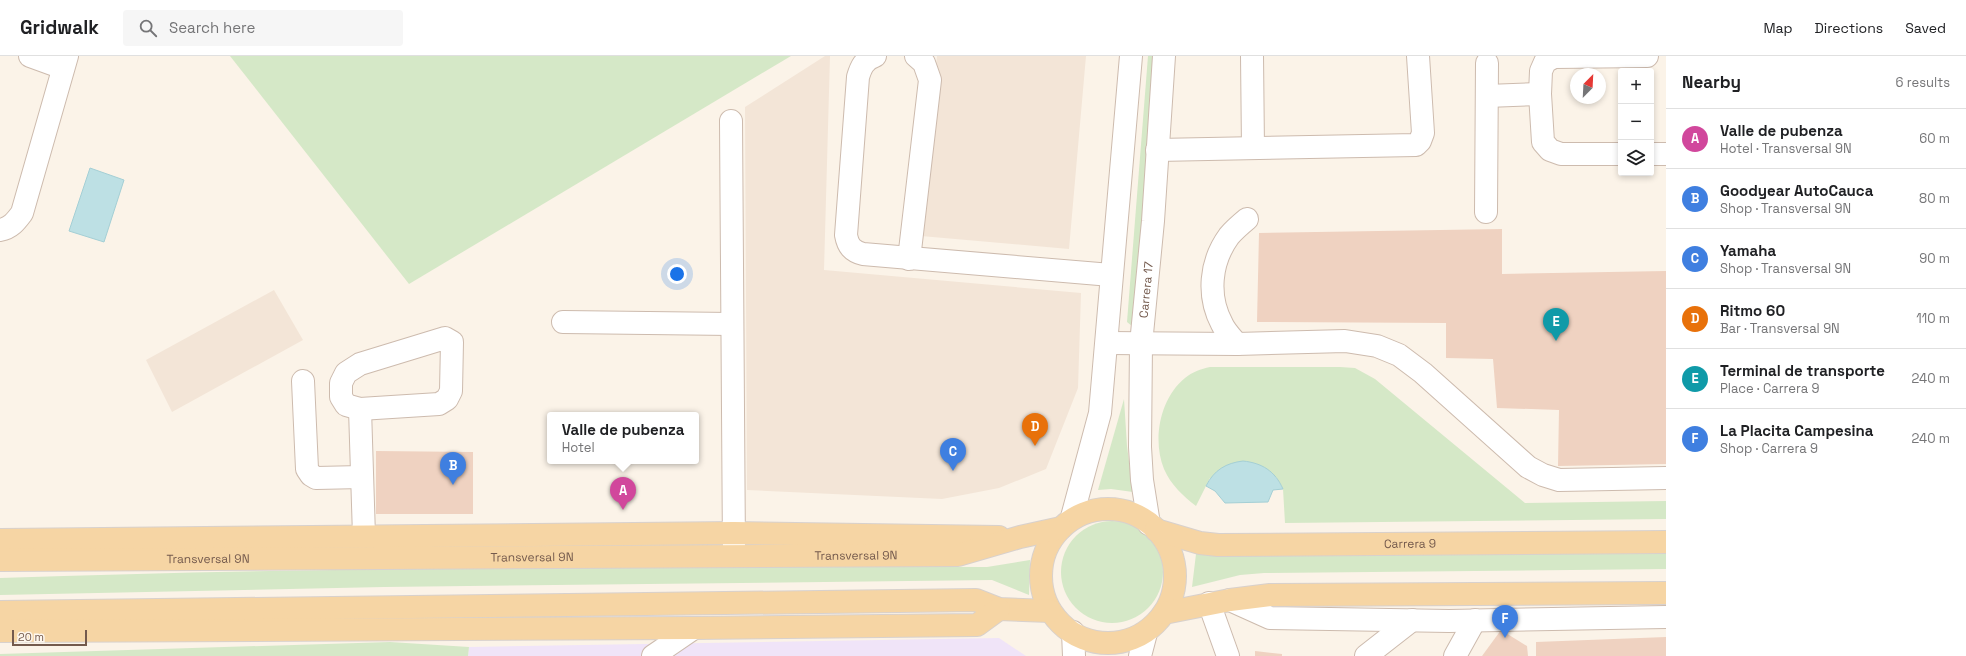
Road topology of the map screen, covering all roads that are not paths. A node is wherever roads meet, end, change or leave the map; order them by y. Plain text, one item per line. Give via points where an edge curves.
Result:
1 (30, 56) edge
2 (875, 56) edge
3 (916, 56) edge
4 (1132, 56) edge
5 (1164, 56) edge
6 (1252, 56) edge
7 (1418, 56) edge
8 (1647, 56) edge
9 (65, 62) edge
10 (1487, 63) dead end
11 (1648, 68) edge
12 (1540, 94) junction
13 (1487, 96) junction
14 (731, 121) dead end
15 (1253, 148) junction
16 (1157, 150) junction
17 (1618, 154) edge
18 (1654, 154) edge
19 (1666, 154) edge
20 (1486, 212) dead end
21 (1247, 219) dead end
22 (0, 230) edge
23 (909, 259) junction
24 (1112, 275) junction
25 (563, 322) dead end
26 (732, 324) junction
27 (1107, 342) junction
28 (1141, 344) junction
29 (1237, 344) junction
30 (303, 381) dead end
31 (360, 409) junction
32 (362, 476) junction
33 (1666, 478) edge
34 (1066, 523) junction
35 (1152, 527) junction
36 (734, 533) junction
37 (364, 536) junction
38 (1020, 537) junction
39 (0, 540) edge
40 (1666, 542) edge
41 (734, 556) junction
42 (0, 560) edge
43 (1666, 593) edge
44 (1230, 600) junction
45 (1209, 603) junction
46 (999, 609) junction
47 (1050, 611) junction
48 (0, 612) edge
49 (1164, 613) junction
50 (1666, 618) edge
51 (1412, 620) junction
52 (1475, 620) junction
53 (694, 628) junction
54 (0, 631) edge
55 (1073, 632) junction
56 (1146, 633) junction
57 (653, 656) edge
58 (1074, 656) edge
59 (1140, 656) edge
60 (1228, 656) edge
61 (1366, 656) edge
62 (1455, 656) edge

1 - 9 street
2 - 23 street via 861,67 858,77 847,242 856,252
3 - 23 street via 924,63 930,80
4 - 24 street
5 - 16 street, Carrera 17
6 - 15 street
7 - 15 street via 1423,133 1416,145
8 - 11 street
8 - 12 street via 1554,57 1545,62 1541,71
9 - 22 street via 22,213 14,224
10 - 13 street
12 - 13 street
12 - 17 street via 1543,142 1550,150 1561,154
13 - 20 street
14 - 26 street
15 - 16 street
16 - 28 street, Carrera 17
18 - 19 street
21 - 29 street via 1229,235 1218,256 1212,279 1215,309 1222,325
23 - 24 street
24 - 27 street
25 - 26 street
26 - 36 street
27 - 28 street
27 - 34 street via 1100,413
28 - 29 street
28 - 35 street, Carrera 17 via 1140,447 1142,480
29 - 33 street via 1345,341 1378,346 1399,355 1423,373 1528,467 1543,475 1574,481
30 - 32 street via 310,475 316,478
31 - 31 street via 439,404 447,399 451,391 452,342 445,338 360,364 346,373 341,383 341,398 346,405
31 - 32 street
32 - 37 street
34 - 35 main road via 1086,511 1114,509 1128,512
34 - 38 main road, Transversal 9N
34 - 47 main road via 1052,540 1041,569 1041,585
35 - 40 main road, Carrera 9 via 1200,543 1218,545
35 - 49 main road via 1166,545 1173,561 1172,597
36 - 37 main road
36 - 38 main road
36 - 41 street
37 - 39 main road
38 - 41 main road, Transversal 9N via 958,555
41 - 42 main road, Transversal 9N
43 - 44 main road via 1270,595
44 - 45 main road
44 - 51 street via 1270,618
45 - 49 main road
45 - 60 street
46 - 47 main road
46 - 48 main road via 976,600 968,600
46 - 53 main road via 978,625
47 - 55 main road via 1060,623
49 - 56 main road
50 - 52 street
51 - 52 street
51 - 61 street
52 - 62 street
53 - 54 main road
53 - 57 street
55 - 56 main road via 1100,645 1124,643
55 - 58 street
56 - 59 street

